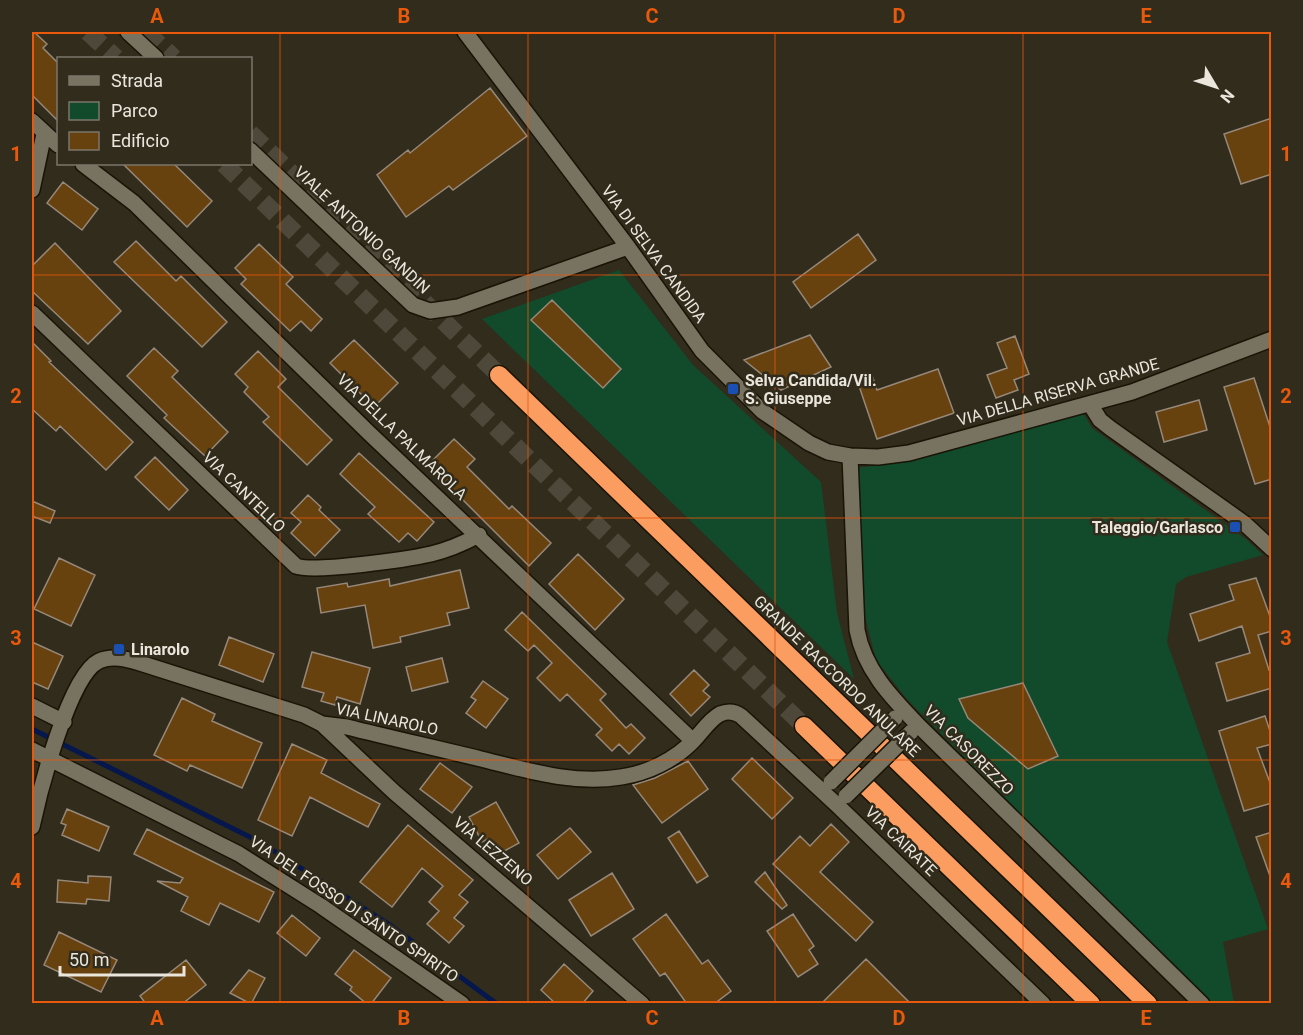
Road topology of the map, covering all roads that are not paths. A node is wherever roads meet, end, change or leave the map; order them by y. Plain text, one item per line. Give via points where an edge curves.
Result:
1 (128, 32) edge
2 (465, 32) edge
3 (155, 57) edge
4 (32, 121) edge
5 (38, 135) edge
6 (57, 144) edge
7 (252, 152) edge
8 (84, 165) edge
9 (32, 190) edge
10 (628, 247) junction
11 (32, 313) edge
12 (1272, 339) edge
13 (499, 375) tunnel mouth
14 (1090, 404) junction
15 (850, 456) junction
16 (479, 536) junction
17 (1272, 549) edge
18 (32, 706) edge
19 (729, 712) joint
20 (899, 714) junction
21 (64, 722) junction
22 (322, 724) junction
23 (804, 726) tunnel mouth
24 (914, 728) junction
25 (693, 741) junction
26 (32, 750) edge
27 (48, 759) junction
28 (827, 787) junction
29 (842, 800) junction
30 (32, 827) edge
31 (462, 1004) edge
32 (642, 1004) edge
33 (1043, 1004) edge
34 (1091, 1004) edge
35 (1148, 1004) edge
36 (1202, 1004) edge

1 - 3 street
2 - 10 street, VIA DI SELVA CANDIDA
4 - 5 street
5 - 6 street
5 - 9 street
7 - 10 street, VIALE ANTONIO GANDIN via 412,305 421,309 446,310 467,305
8 - 16 street, VIA DELLA PALMAROLA via 134,203
10 - 15 street, VIA DI SELVA CANDIDA via 702,351 762,411 808,443
11 - 16 street, VIA CANTELLO via 296,566 328,568 429,554
12 - 14 street, VIA DELLA RISERVA GRANDE
13 - 35 highway, GRANDE RACCORDO ANULARE
14 - 15 street, VIA DELLA RISERVA GRANDE via 909,453
14 - 17 street via 1110,428 1244,524
15 - 20 street, VIA CASOREZZO via 859,640 869,668
16 - 25 street, VIA DELLA PALMAROLA
18 - 21 street
19 - 25 street, VIA LINAROLO via 714,718
19 - 28 street, VIA CAIRATE via 741,716
20 - 24 street, VIA CASOREZZO
20 - 28 street, bridge
21 - 22 street, VIA LINAROLO via 85,673 99,661 111,658 140,663
21 - 27 street, VIA LINAROLO
22 - 25 street, VIA LINAROLO via 528,770 587,779 639,773 668,760
22 - 32 street, VIA LEZZENO via 394,792
23 - 34 highway
24 - 29 street, bridge
24 - 36 street, VIA CASOREZZO
26 - 27 street, VIA DEL FOSSO DI SANTO SPIRITO
27 - 30 street, VIA LINAROLO
27 - 31 street, VIA DEL FOSSO DI SANTO SPIRITO via 262,867
28 - 29 street, VIA CAIRATE
29 - 33 street, VIA CAIRATE

